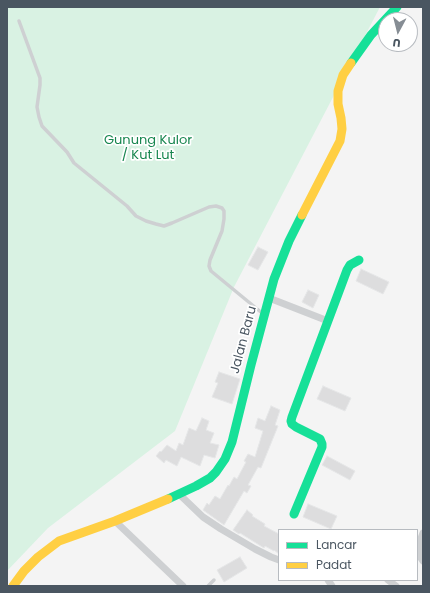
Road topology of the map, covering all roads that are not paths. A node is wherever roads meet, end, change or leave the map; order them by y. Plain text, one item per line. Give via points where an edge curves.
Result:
1 (397, 7) edge
2 (18, 21) dead end
3 (359, 260) dead end
4 (269, 298) junction
5 (265, 315) junction
6 (328, 321) junction
7 (179, 494) junction
8 (294, 514) dead end
9 (115, 521) junction
10 (423, 533) edge
11 (278, 560) edge
12 (423, 561) edge
13 (214, 580) dead end
14 (12, 586) edge
15 (183, 586) edge
16 (208, 586) edge

1 - 4 street, Jalan Baru via 371,35 343,75 338,91 342,129 340,141 289,241
2 - 5 lane via 40,78 37,107 42,126 74,162 136,216 146,221 164,226 209,207 222,208 222,231 210,260 211,271
3 - 6 street via 347,270
4 - 5 street, Jalan Baru
4 - 6 street
5 - 7 street, Jalan Baru via 234,435 225,459 210,478
6 - 8 street via 291,421 296,427 320,439 322,444
7 - 9 street, Jalan Baru
7 - 11 street via 221,530
9 - 14 street, Jalan Baru via 59,541 38,557
9 - 15 street
10 - 12 street via 419,544
13 - 16 lane

